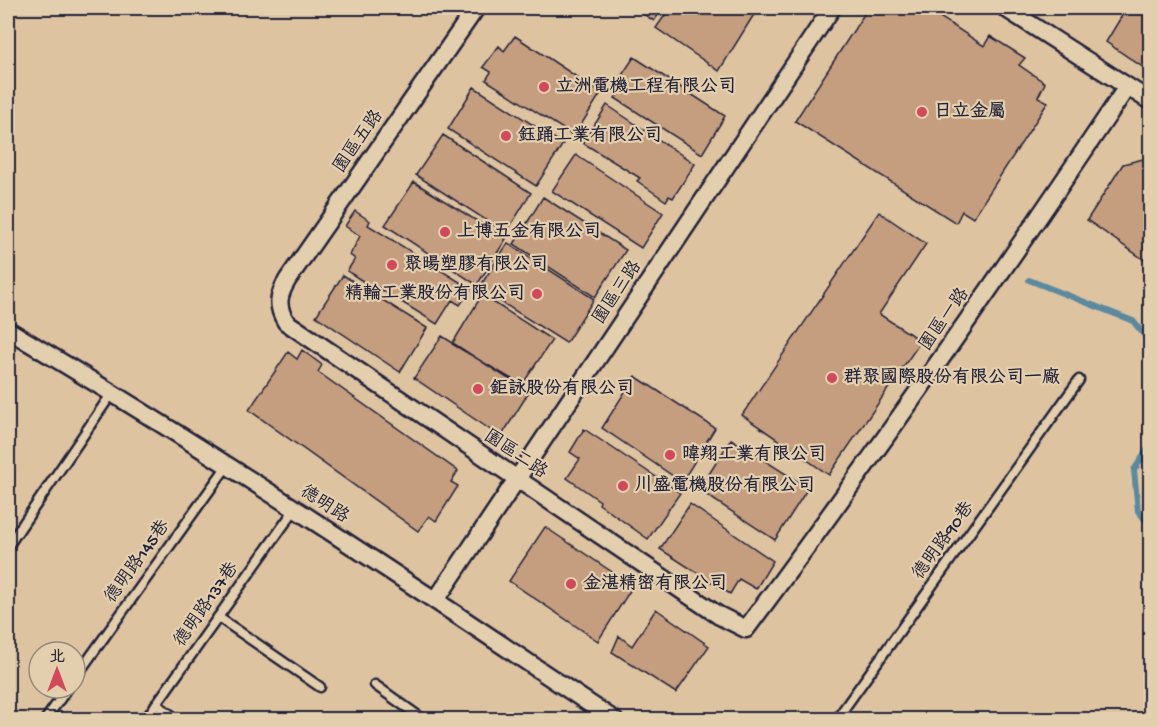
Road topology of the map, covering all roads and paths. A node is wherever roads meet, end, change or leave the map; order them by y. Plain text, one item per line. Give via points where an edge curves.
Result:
1 (476, 8) edge
2 (832, 8) edge
3 (1005, 8) edge
4 (1127, 87) junction
5 (1150, 101) edge
6 (278, 300) joint
7 (8, 330) edge
8 (1079, 380) dead end
9 (113, 393) junction
10 (227, 466) junction
11 (517, 480) junction
12 (295, 509) junction
13 (8, 546) edge
14 (436, 600) junction
15 (218, 617) junction
16 (746, 629) joint
17 (87, 661) edge
18 (375, 685) dead end
19 (320, 687) dead end
20 (59, 700) edge
21 (156, 704) junction
22 (45, 720) edge
23 (145, 720) edge
24 (178, 720) edge
25 (424, 720) edge
26 (614, 720) edge
27 (836, 720) edge

1 - 6 street, 園區五路 via 288,279
2 - 11 street, 園區三路
3 - 4 street
4 - 5 street
4 - 16 street, 園區一路 via 845,496
6 - 11 street, 園區二路 via 286,322
7 - 9 street, 德明路
8 - 27 lane, 德明路90巷
9 - 10 street, 德明路
9 - 13 lane
10 - 12 street, 德明路
10 - 17 lane, 德明路145巷
11 - 14 street, 園區三路
11 - 16 street, 園區二路 via 718,615
12 - 14 street, 德明路
12 - 15 lane, 德明路137巷
14 - 26 street, 德明路
15 - 19 lane
15 - 21 lane, 德明路137巷
18 - 25 lane
20 - 22 lane
21 - 23 lane, 德明路137巷
21 - 24 lane

